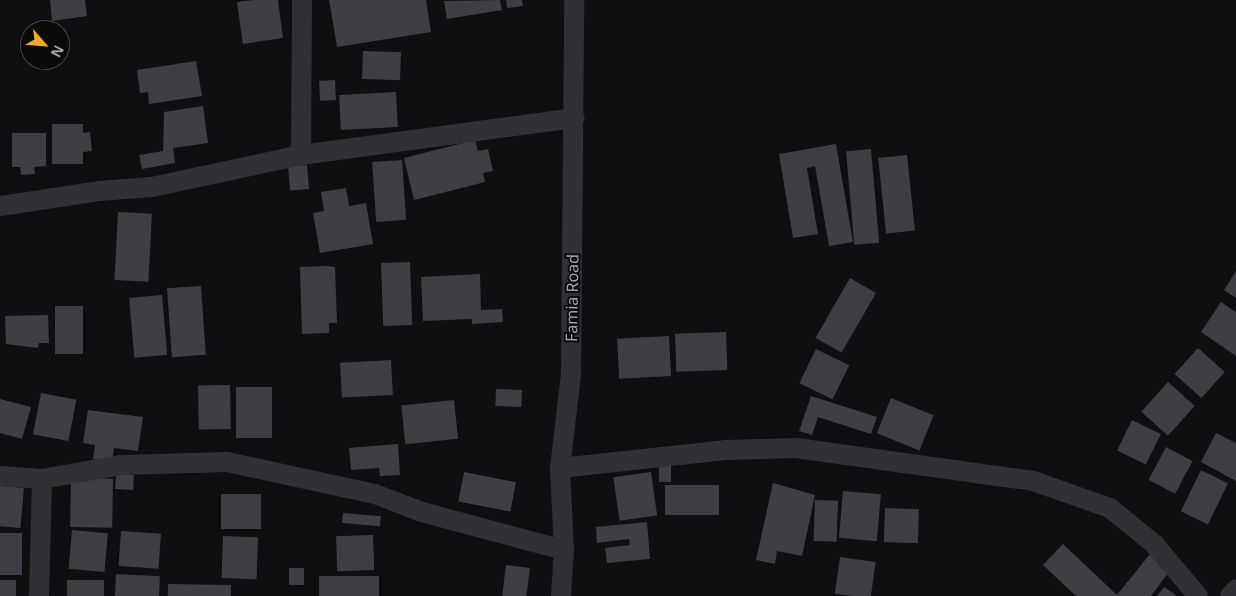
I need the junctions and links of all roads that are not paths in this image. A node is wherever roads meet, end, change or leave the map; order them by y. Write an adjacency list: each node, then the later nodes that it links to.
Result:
1 (302, 0): 4 (street)
2 (574, 0): 3 (street, Famia Road)
3 (575, 118): 4 (street); 6 (street, Famia Road)
4 (301, 155): 5 (street)
5 (0, 206)
6 (560, 468): 9 (street, Famia Road); 13 (street)
7 (0, 476): 8 (street)
8 (42, 479): 9 (street); 11 (street)
9 (564, 550): 12 (street, Famia Road)
10 (1236, 589): 14 (street)
11 (40, 596)
12 (561, 596)
13 (1198, 596)
14 (1230, 596)

